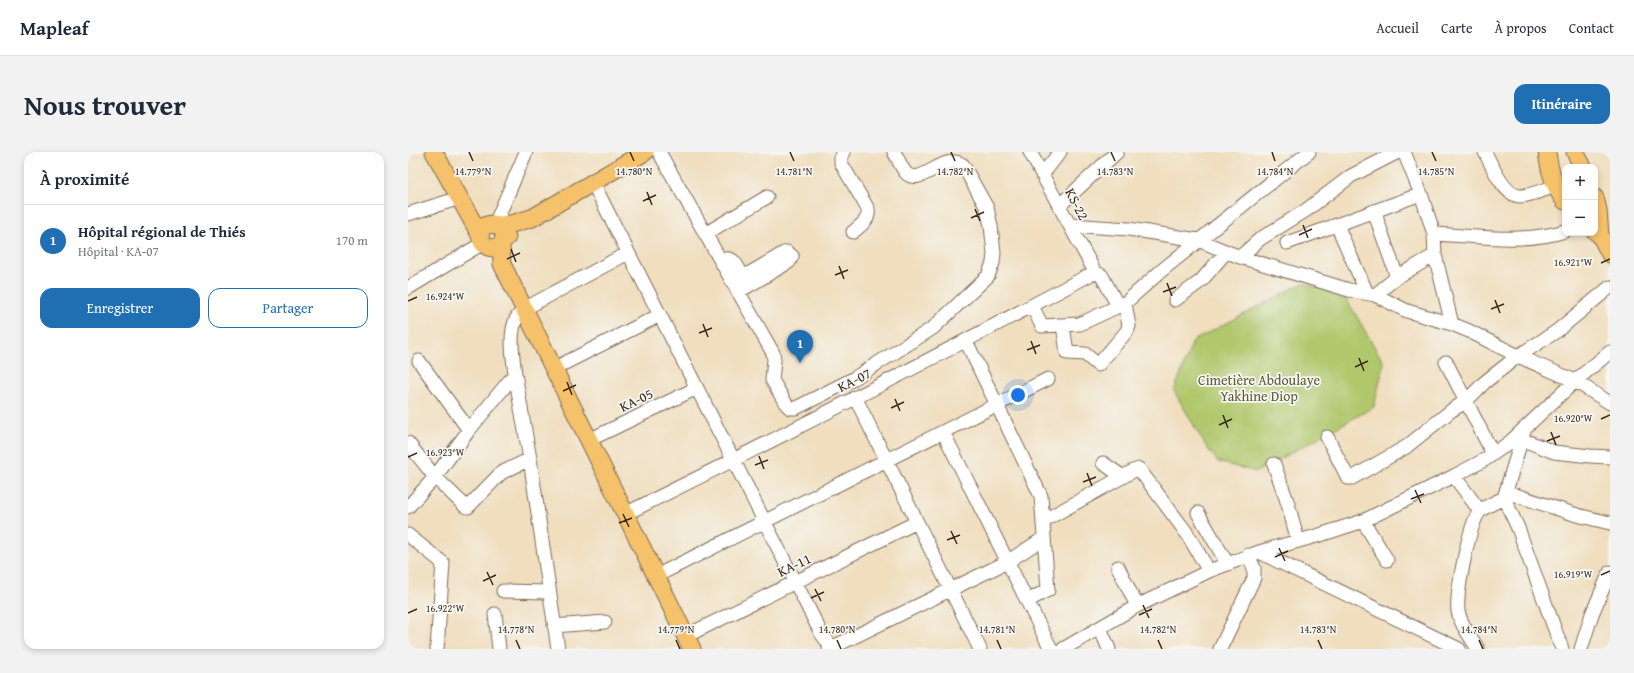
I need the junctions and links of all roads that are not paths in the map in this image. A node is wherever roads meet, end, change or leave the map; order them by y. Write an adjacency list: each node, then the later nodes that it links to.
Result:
1 (434, 152): 23 (main road)
2 (526, 152): 33 (street)
3 (645, 152): 18 (main road)
4 (659, 152): 31 (street)
5 (844, 152): 30 (street)
6 (894, 152): 31 (street)
7 (1030, 152): 17 (street, KS-22)
8 (1060, 152): 17 (street)
9 (1117, 152): 24 (street)
10 (1309, 152): 34 (street)
11 (1398, 152): 40 (street)
12 (1404, 152): 19 (street)
13 (1485, 152): 20 (street)
14 (1547, 152): 20 (main road)
15 (1575, 152): 16 (main road)
16 (1581, 164)
17 (1042, 175): 24 (street, KS-22)
18 (593, 184): 33 (main road); 38 (street)
19 (1421, 194): 25 (street); 32 (street)
20 (1561, 194)
21 (766, 197): 31 (street)
22 (1596, 200): 35 (main road)
23 (463, 204): 26 (street); 33 (main road)
24 (1059, 206): 27 (street, KS-22)
25 (1374, 210): 28 (street); 42 (street)
26 (408, 214)
27 (1070, 225): 34 (street); 41 (street, KS-22)
28 (1337, 225): 36 (street); 45 (street)
29 (1562, 231): 32 (street)
30 (853, 232)
31 (705, 234)
32 (1434, 234): 39 (street)
33 (492, 235): 44 (street); 49 (main road)
34 (1198, 240): 37 (street); 47 (street)
35 (1604, 241)
36 (1287, 243)
37 (1226, 252): 40 (street); 46 (street)
38 (628, 253): 49 (street); 50 (street)
39 (1436, 255): 42 (street); 51 (street)
40 (1240, 257): 45 (street)
41 (1095, 272): 47 (street, KS-22); 48 (street, KA-07)
42 (1397, 277): 45 (street)
43 (1610, 287): 55 (street)
44 (408, 288)
45 (1371, 294): 51 (street)
46 (1176, 300)
47 (1122, 305): 52 (street); 52 (street)
48 (1032, 306): 52 (street); 53 (street, KA-07)
49 (524, 310): 58 (main road); 59 (street)
50 (660, 315): 58 (street); 62 (street)
51 (1452, 324): 55 (street)
52 (1063, 325)
53 (966, 341): 63 (street, KA-07); 66 (street)
54 (1610, 352): 61 (street)
55 (1518, 356): 61 (street); 64 (street)
56 (419, 360): 67 (street)
57 (1446, 362): 64 (street)
58 (554, 369): 71 (main road)
59 (515, 374): 67 (street); 75 (street)
60 (1048, 379): 66 (street)
61 (1575, 381): 65 (street); 69 (street)
62 (697, 388): 71 (street, KA-05); 77 (street)
63 (855, 397): 76 (street); 77 (street, KA-07)
64 (1465, 402): 70 (street); 73 (street)
65 (1610, 403)
66 (997, 404): 68 (street); 89 (street)
67 (469, 430): 81 (street)
68 (942, 432): 76 (street); 98 (street)
69 (1523, 433): 73 (street); 74 (street); 83 (street)
70 (1327, 437)
71 (589, 440): 87 (main road)
72 (408, 443): 81 (street)
73 (1493, 454): 80 (street)
74 (1610, 457)
75 (530, 459): 81 (street); 107 (street)
76 (886, 460): 88 (street); 91 (street)
77 (734, 461): 87 (street, KA-07); 88 (street)
78 (1103, 462): 82 (street)
79 (1274, 464): 95 (street)
80 (1454, 476): 85 (street); 90 (street)
81 (435, 477): 84 (street)
82 (1123, 477): 89 (street); 101 (street)
83 (1505, 495): 85 (street); 92 (street); 126 (street)
84 (408, 507)
85 (1480, 511): 125 (street)
86 (1198, 513): 99 (street)
87 (625, 514): 103 (main road)
88 (764, 521): 103 (street); 104 (street)
89 (1043, 521): 94 (street)
90 (1363, 521): 95 (street); 97 (street)
91 (917, 522): 104 (street, KA-11); 105 (street)
92 (1610, 523)
93 (408, 535): 115 (street)
94 (1044, 538): 98 (street); 108 (street)
95 (1298, 541): 96 (street)
96 (1253, 554): 99 (street); 123 (street); 124 (street)
97 (1387, 560)
98 (1007, 562): 105 (street); 108 (street)
99 (1227, 563): 101 (street)
100 (1118, 567): 109 (street)
101 (1209, 571): 109 (street)
102 (1610, 574): 127 (street)
103 (656, 576): 114 (main road)
104 (795, 582): 114 (street, KA-11); 118 (street)
105 (950, 590): 118 (street); 119 (street)
106 (503, 592): 107 (street)
107 (549, 592): 112 (street)
108 (1027, 601): 120 (street)
109 (1137, 606): 113 (street)
110 (495, 614): 116 (street)
111 (605, 622): 112 (street)
112 (554, 626): 117 (street)
113 (1100, 628): 121 (street); 122 (street)
114 (689, 643)
115 (437, 649)
116 (499, 649)
117 (558, 649)
118 (831, 649)
119 (980, 649)
120 (1051, 649)
121 (1063, 649)
122 (1109, 649)
123 (1220, 649)
124 (1459, 649)
125 (1478, 649)
126 (1562, 649)
127 (1581, 649)

